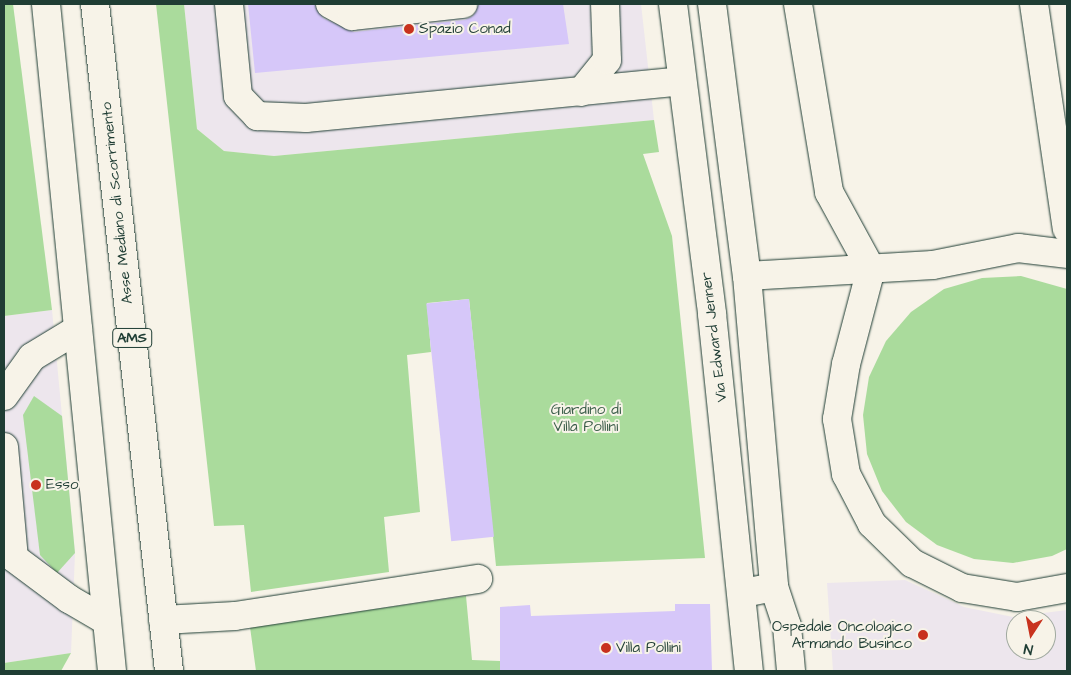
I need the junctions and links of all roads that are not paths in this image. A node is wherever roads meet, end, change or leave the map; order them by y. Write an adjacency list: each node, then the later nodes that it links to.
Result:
1 (46, 4): 17 (main road)
2 (95, 4): 28 (main road, Asse Mediano di Scorrimento / AMS)
3 (229, 4): 12 (main road)
4 (330, 4): 5 (main road)
5 (463, 4)
6 (606, 4): 12 (main road)
7 (672, 4): 11 (main road, Via Edward Jenner)
8 (712, 4): 16 (main road)
9 (798, 4): 15 (main road)
10 (1034, 4): 13 (main road)
11 (681, 81): 12 (main road); 27 (main road, Via Edward Jenner)
12 (581, 92)
13 (1067, 229)
14 (1067, 254): 15 (main road)
15 (870, 269): 16 (main road); 26 (main road)
16 (747, 276): 25 (main road)
17 (78, 329): 18 (main road); 29 (main road)
18 (32, 357): 19 (main road); 20 (main road)
19 (4, 372)
20 (4, 396)
21 (4, 447): 24 (main road)
22 (4, 573): 24 (main road)
23 (478, 579): 28 (main road)
24 (43, 580): 29 (main road)
25 (774, 587): 27 (main road); 33 (main road)
26 (1067, 588)
27 (744, 593): 32 (main road, Via Edward Jenner)
28 (163, 620): 31 (main road, Asse Mediano di Scorrimento / AMS)
29 (107, 621): 30 (main road)
30 (112, 671)
31 (169, 671)
32 (749, 671)
33 (791, 671)

